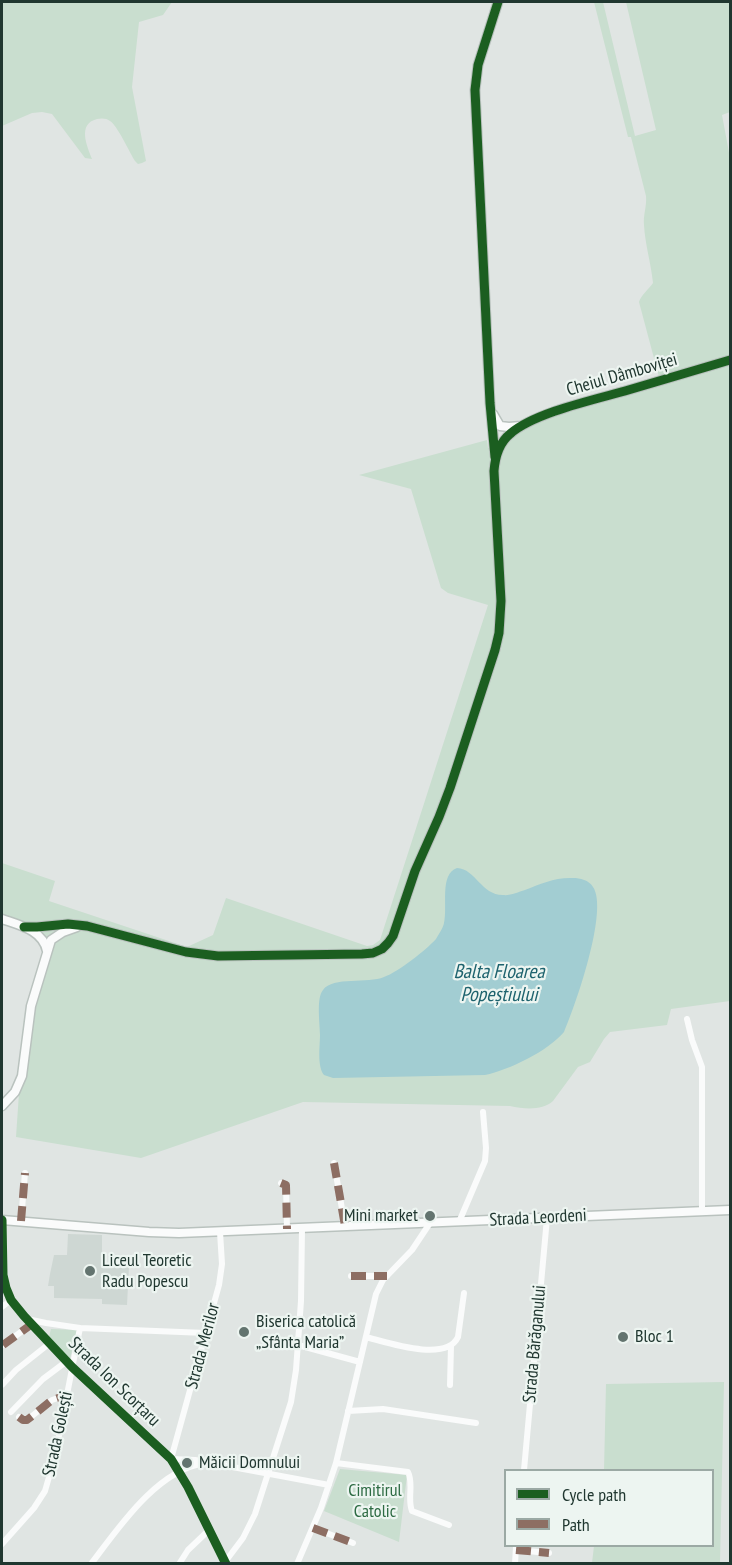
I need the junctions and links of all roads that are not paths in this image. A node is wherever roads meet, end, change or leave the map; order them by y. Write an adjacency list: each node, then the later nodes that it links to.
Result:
1 (498, 2): 3 (street)
2 (730, 360): 3 (street, Cheiul Dâmboviței)
3 (500, 433): 6 (street)
4 (2, 919): 7 (street)
5 (45, 926): 6 (street); 7 (street); 8 (street); 8 (street)
6 (81, 926): 8 (street)
7 (24, 927): 8 (street)
8 (46, 939): 10 (street)
9 (687, 1019): 16 (street)
10 (2, 1106)
11 (483, 1112): 20 (street)
12 (334, 1163): 22 (street)
13 (25, 1173): 19 (street)
14 (280, 1184): 23 (street)
15 (730, 1210): 16 (street, Strada Leordeni)
16 (702, 1211): 17 (street, Strada Leordeni)
17 (547, 1218): 20 (street, Strada Leordeni); 53 (street, Strada Bărăganului)
18 (2, 1220): 19 (street, Strada Leordeni); 29 (street, Strada Ion Scorțaru)
19 (21, 1221): 25 (street, Strada Leordeni)
20 (459, 1222): 21 (street, Strada Leordeni)
21 (430, 1223): 22 (street, Strada Leordeni); 27 (street)
22 (345, 1226): 24 (street, Strada Leordeni)
23 (287, 1229): 24 (street, Strada Leordeni); 25 (street, Strada Leordeni)
24 (302, 1229): 38 (street)
25 (219, 1232): 34 (street, Strada Merilor)
26 (351, 1276): 27 (street)
27 (387, 1276): 35 (street)
28 (464, 1293): 39 (street)
29 (11, 1300): 30 (street); 31 (street, Strada Ion Scorțaru)
30 (2, 1306)
31 (26, 1318): 32 (street, Strada Ion Scorțaru); 33 (street, Strada Ion Scorțaru)
32 (32, 1324): 36 (street, Strada Ion Scorțaru); 37 (street)
33 (80, 1328): 34 (street); 42 (street, Strada Golești)
34 (206, 1333): 50 (street, Strada Merilor)
35 (366, 1337): 39 (street); 41 (street)
36 (50, 1343): 40 (street, Strada Ion Scorțaru); 44 (street, Strada Ion Scorțaru)
37 (3, 1345)
38 (298, 1345): 41 (street); 55 (street)
39 (451, 1346): 43 (street)
40 (67, 1361): 42 (street, Strada Ion Scorțaru); 47 (street)
41 (360, 1362): 46 (street)
42 (72, 1367): 45 (street, Strada Golești); 50 (street, Strada Ion Scorțaru)
43 (450, 1384)
44 (2, 1385)
45 (67, 1395): 48 (street); 61 (street, Strada Golești)
46 (348, 1411): 49 (street); 52 (street)
47 (11, 1412)
48 (19, 1417)
49 (476, 1423)
50 (171, 1459): 51 (street); 54 (street, Strada Ion Scorțaru)
51 (210, 1462): 54 (street); 55 (street)
52 (336, 1463): 56 (street); 57 (street)
53 (524, 1469)
54 (179, 1471): 59 (street, Strada Ion Scorțaru); 64 (street)
55 (268, 1473): 56 (street); 66 (street)
56 (329, 1485): 58 (street)
57 (449, 1526)
58 (313, 1527): 60 (street); 67 (street)
59 (209, 1530): 65 (street); 66 (street, Strada Ion Scorțaru)
60 (353, 1543)
61 (2, 1544)
62 (516, 1548): 63 (street); 68 (street)
63 (549, 1553)
64 (91, 1563)
65 (179, 1563)
66 (225, 1563)
67 (297, 1563)
68 (515, 1563)

